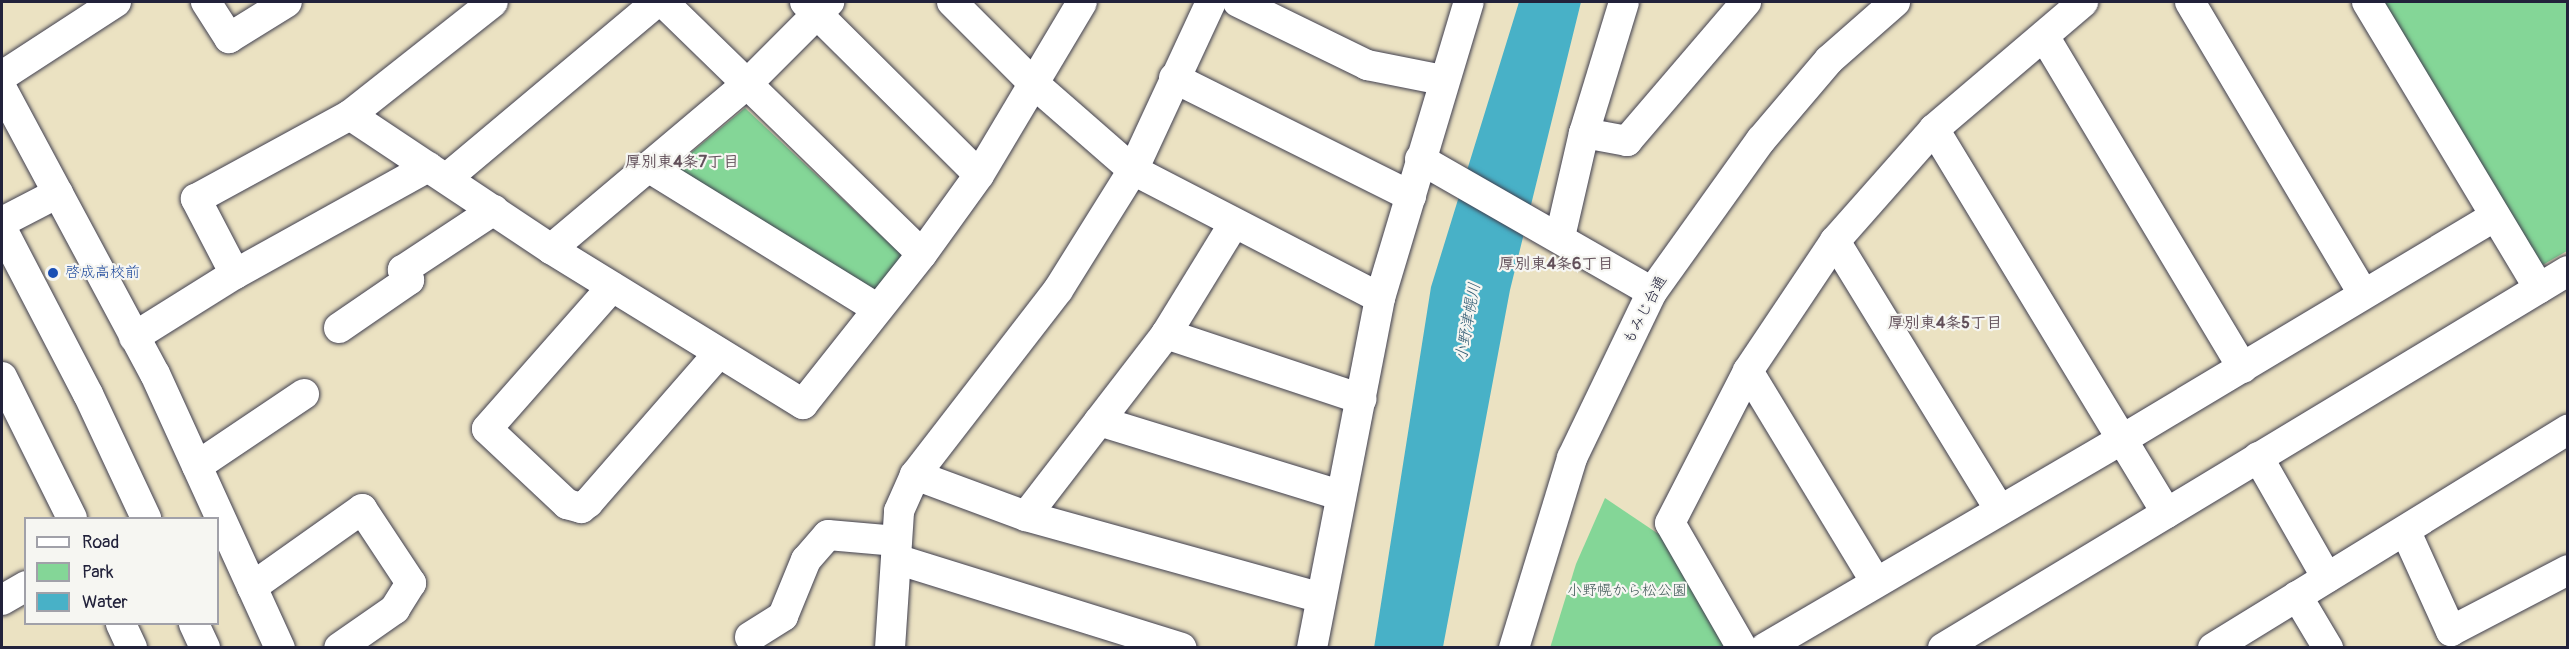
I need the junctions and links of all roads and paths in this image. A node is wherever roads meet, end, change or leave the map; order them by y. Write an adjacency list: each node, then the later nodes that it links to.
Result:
1 (116, 2): 20 (street)
2 (206, 2): 3 (street)
3 (287, 2)
4 (493, 2): 26 (street)
5 (657, 2): 32 (street)
6 (663, 2): 24 (street)
7 (952, 2): 23 (street)
8 (1082, 2): 23 (street)
9 (1211, 2): 21 (street)
10 (1238, 2): 22 (street)
11 (1469, 2): 22 (street)
12 (1624, 2): 28 (street)
13 (1746, 2): 28 (street)
14 (1895, 2): 49 (street, もみじ台通)
15 (2084, 2): 19 (street)
16 (2190, 2): 50 (street)
17 (2367, 2): 37 (street)
18 (817, 5): 24 (street); 33 (street)
19 (2044, 36): 27 (street); 57 (street)
20 (2, 76)
21 (1174, 78): 31 (street); 35 (street)
22 (1443, 80): 29 (street)
23 (1032, 82): 31 (street); 33 (street)
24 (748, 83): 30 (street); 44 (street)
25 (2, 89): 34 (street)
26 (350, 115): 32 (street); 46 (street)
27 (1934, 129): 42 (street); 64 (street)
28 (1584, 133): 41 (street)
29 (1420, 159): 35 (street); 41 (street)
30 (648, 167): 43 (street); 52 (street)
31 (1133, 170): 39 (street); 67 (street)
32 (438, 173): 36 (street); 46 (street)
33 (979, 175): 44 (street)
34 (58, 193): 38 (street); 55 (street)
35 (1411, 196): 51 (street)
36 (494, 210): 43 (street); 53 (street)
37 (2495, 216): 48 (street); 50 (street)
38 (2, 222)
39 (1233, 225): 51 (street); 54 (street)
40 (2, 229): 73 (street)
41 (1560, 237): 49 (street)
42 (1835, 241): 58 (street); 69 (street)
43 (551, 249): 47 (street)
44 (922, 254): 52 (street)
45 (2568, 271): 48 (street)
46 (235, 274): 55 (street)
47 (612, 287): 56 (street); 56 (street)
48 (2539, 288): 65 (street)
49 (1652, 292): 94 (street, もみじ台通)
50 (2363, 293): 57 (street)
51 (1380, 298): 61 (street)
52 (878, 309): 56 (street)
53 (339, 328)
54 (1166, 334): 61 (street); 62 (street)
55 (134, 337): 66 (street)
56 (719, 353)
57 (2243, 368): 64 (street)
58 (1748, 371): 78 (street); 95 (street)
59 (2, 377): 72 (street)
60 (304, 394): 66 (street)
61 (1361, 399): 68 (street)
62 (1099, 421): 68 (street); 71 (street)
63 (2568, 430): 74 (street)
64 (2121, 440): 69 (street); 70 (street)
65 (2258, 457): 70 (street); 77 (street)
66 (197, 466): 80 (street)
67 (915, 475): 71 (street); 75 (street)
68 (1340, 495): 82 (street)
69 (1999, 509): 78 (street)
70 (2167, 513): 97 (street)
71 (1026, 516): 82 (street)
72 (71, 517)
73 (145, 517)
74 (2406, 532): 76 (street); 77 (street)
75 (896, 550): 86 (street); 91 (street); 92 (street)
76 (2568, 570)
77 (2327, 578): 81 (street)
78 (1875, 581): 96 (street)
79 (24, 587): 83 (street)
80 (252, 587): 89 (street); 90 (street)
81 (2297, 596): 98 (street); 99 (street)
82 (1322, 598): 93 (street)
83 (2, 600)
84 (121, 625): 87 (street)
85 (194, 625): 88 (street)
86 (750, 637)
87 (132, 648)
88 (205, 648)
89 (280, 648)
90 (339, 648)
91 (890, 648)
92 (1181, 648)
93 (1312, 648)
94 (1514, 648)
95 (1742, 648)
96 (1765, 648)
97 (1943, 648)
98 (2213, 648)
99 (2328, 648)

